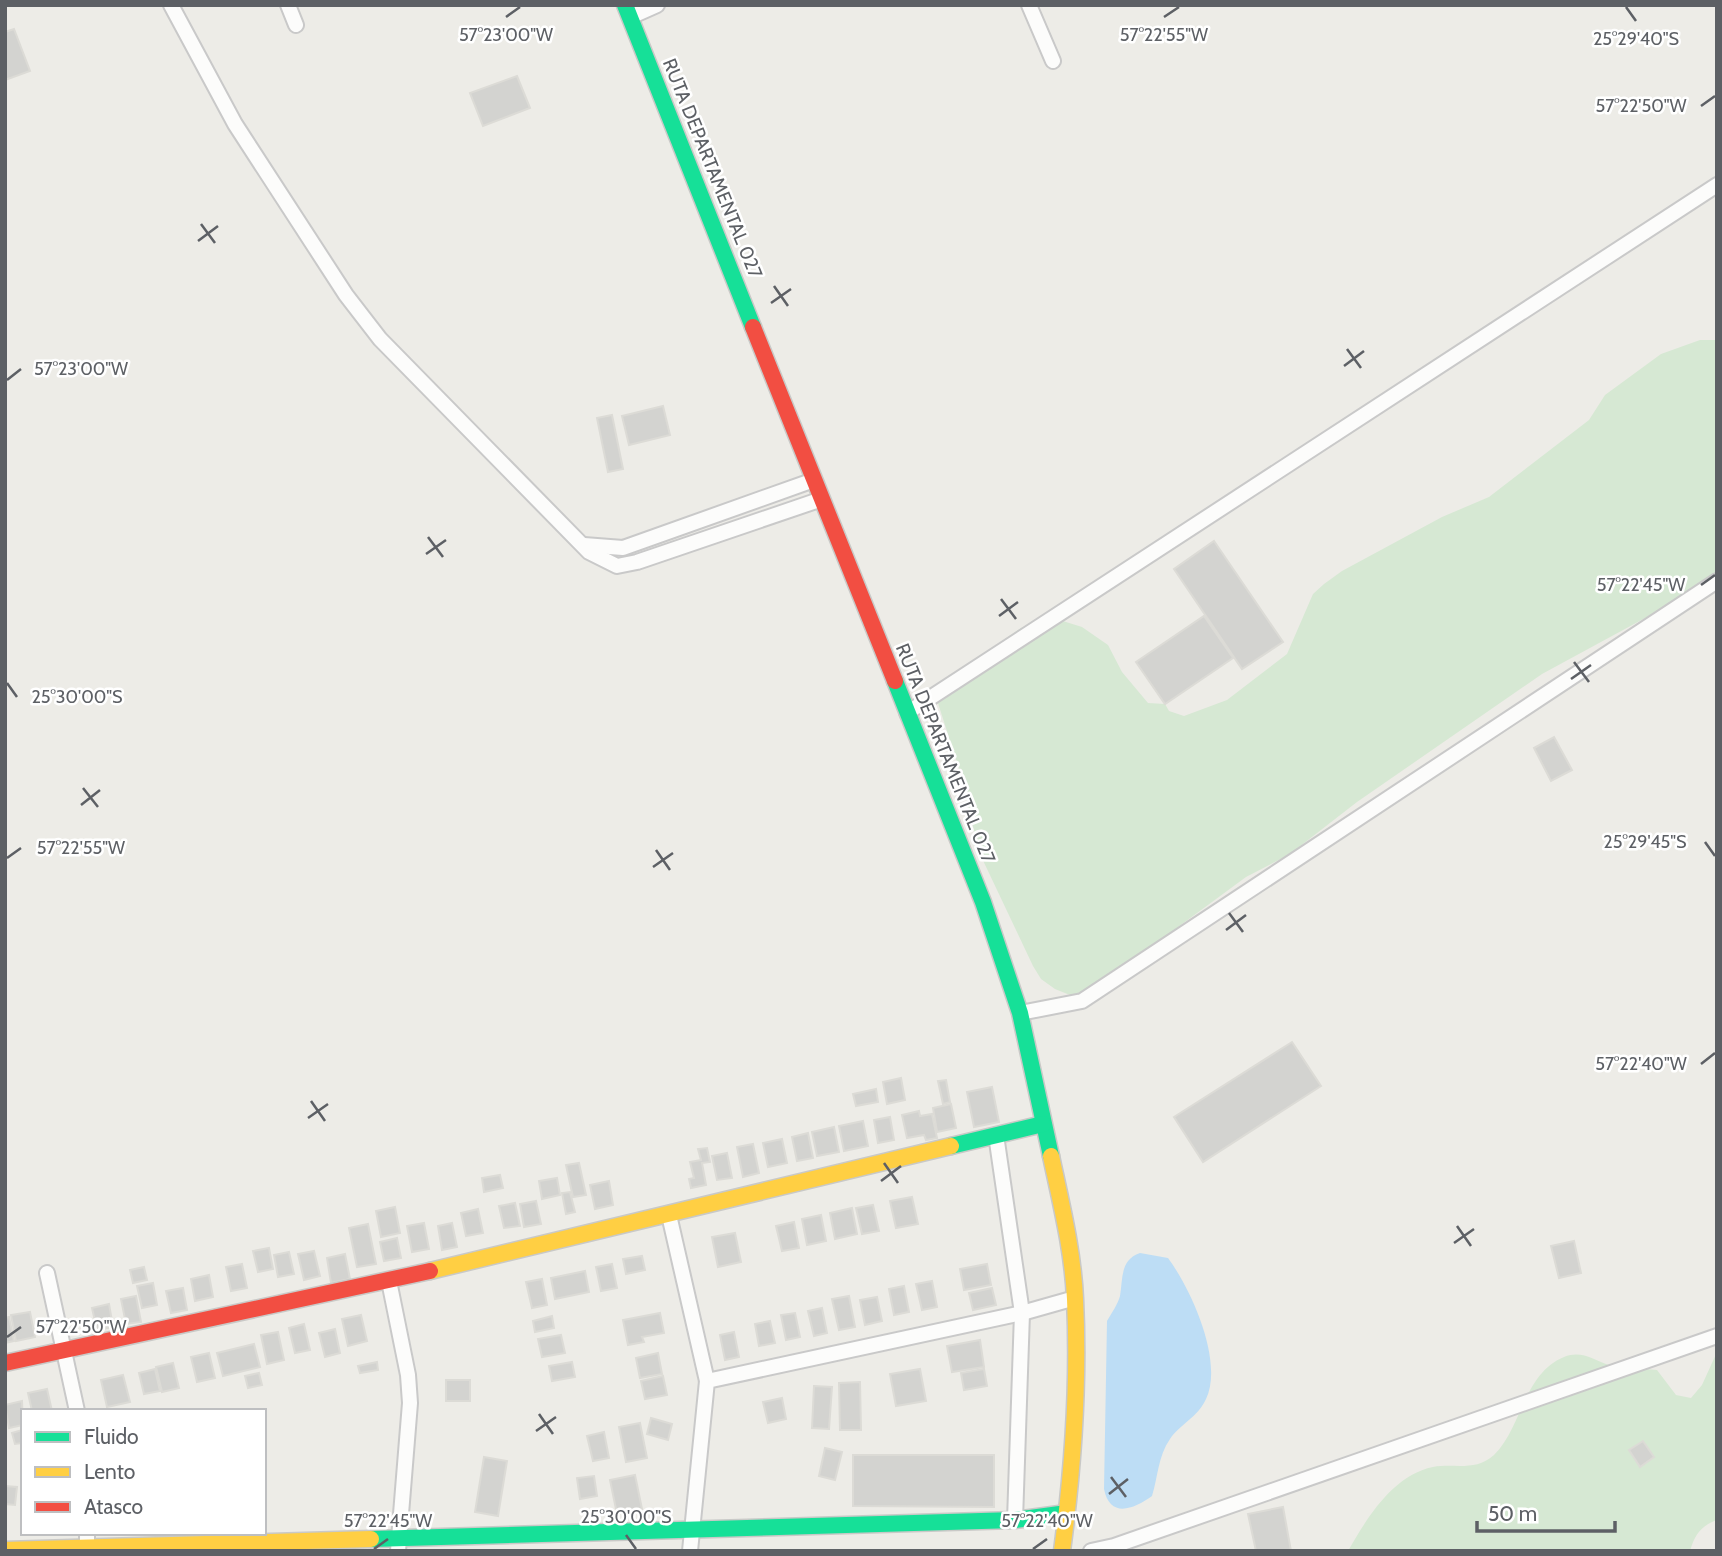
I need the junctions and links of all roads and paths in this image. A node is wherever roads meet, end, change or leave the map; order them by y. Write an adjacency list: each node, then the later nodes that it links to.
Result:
1 (171, 5): 11 (street)
2 (288, 5): 6 (street)
3 (657, 5): 5 (street)
4 (1029, 5): 7 (street)
5 (628, 11): 9 (street, RUTA DEPARTAMENTAL 027)
6 (296, 25)
7 (1053, 61)
8 (1717, 185): 13 (street)
9 (814, 480): 10 (street, RUTA DEPARTAMENTAL 027); 11 (street)
10 (822, 499): 11 (street); 13 (street, RUTA DEPARTAMENTAL 027)
11 (582, 545)
12 (1717, 581): 14 (street)
13 (907, 713): 14 (street, RUTA DEPARTAMENTAL 027)
14 (1020, 1013): 15 (street, RUTA DEPARTAMENTAL 027)
15 (1043, 1124): 16 (street); 20 (street, RUTA DEPARTAMENTAL 027)
16 (996, 1135): 17 (street); 21 (street)
17 (668, 1215): 19 (street); 25 (street)
18 (47, 1273): 23 (street)
19 (390, 1281): 23 (street); 31 (street)
20 (1075, 1298): 21 (street); 27 (street, RUTA DEPARTAMENTAL 027)
21 (1021, 1313): 25 (street); 28 (street)
22 (1717, 1336): 35 (street)
23 (64, 1349): 24 (street); 26 (street)
24 (5, 1363)
25 (707, 1381): 29 (street)
26 (77, 1409)
27 (1067, 1513): 28 (street); 34 (street, RUTA DEPARTAMENTAL 027)
28 (1015, 1520): 29 (street)
29 (692, 1528): 31 (street); 33 (street)
30 (87, 1544): 31 (street); 32 (street)
31 (398, 1544)
32 (5, 1550)
33 (690, 1551)
34 (1062, 1551)
35 (1091, 1551)

